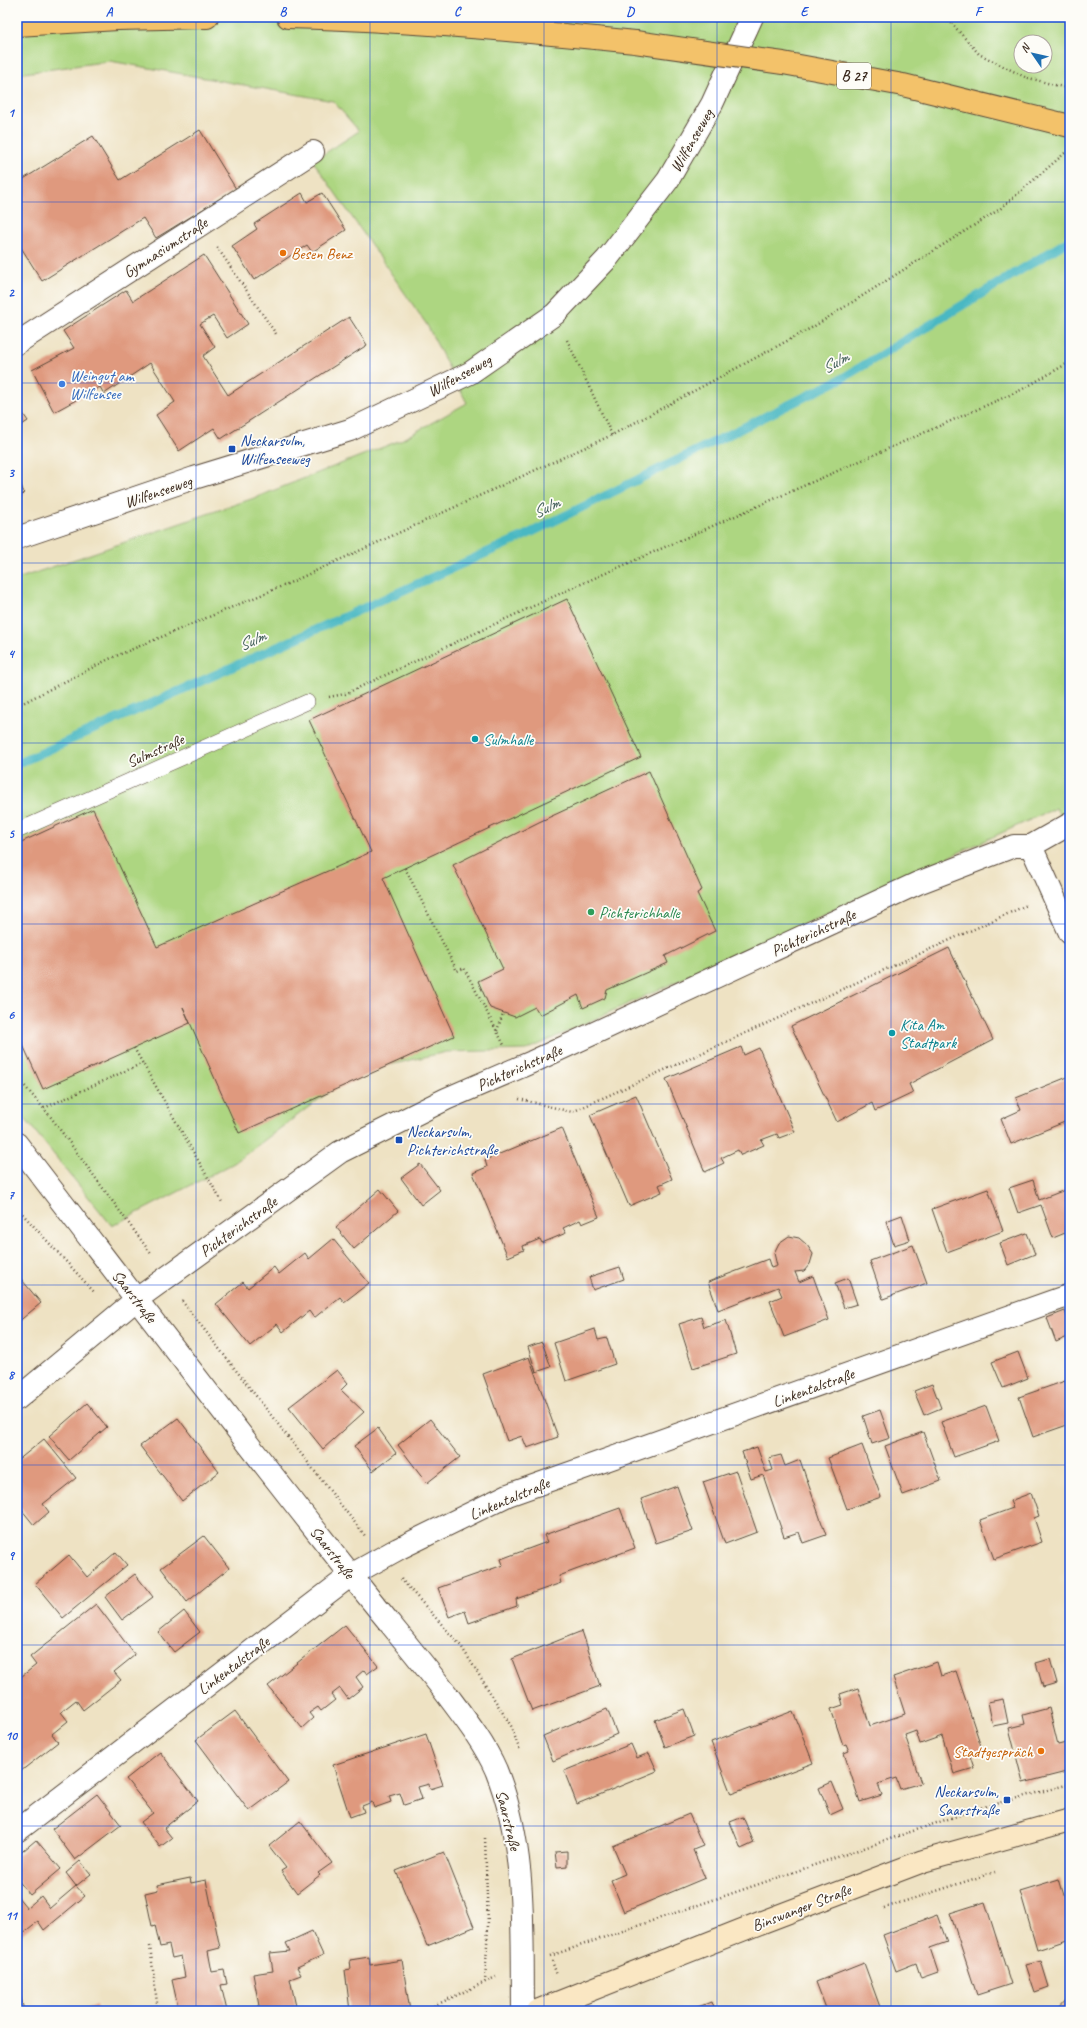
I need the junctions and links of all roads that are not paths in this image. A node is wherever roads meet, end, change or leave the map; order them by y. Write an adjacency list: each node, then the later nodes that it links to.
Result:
1 (207, 17): 4 (highway)
2 (288, 17): 5 (highway, B 27, bridge)
3 (752, 17): 8 (street, Wilfenseeweg)
4 (17, 25)
5 (1070, 126)
6 (313, 152): 7 (street, Gymnasiumstraße)
7 (17, 343)
8 (17, 538)
9 (307, 702): 11 (lane, Sulmstraße)
10 (1070, 824): 12 (street, Pichterichstraße)
11 (17, 831)
12 (1031, 846): 13 (street); 16 (street, Pichterichstraße)
13 (1070, 933)
14 (17, 1144): 16 (street, Saarstraße)
15 (1070, 1295): 18 (street, Linkentalstraße)
16 (137, 1299): 17 (street, Pichterichstraße); 18 (street, Saarstraße)
17 (17, 1399)
18 (351, 1575): 20 (street, Linkentalstraße); 21 (street, Saarstraße)
19 (1070, 1820): 22 (main road, Binswanger Straße)
20 (17, 1831)
21 (523, 2011)
22 (537, 2011)

